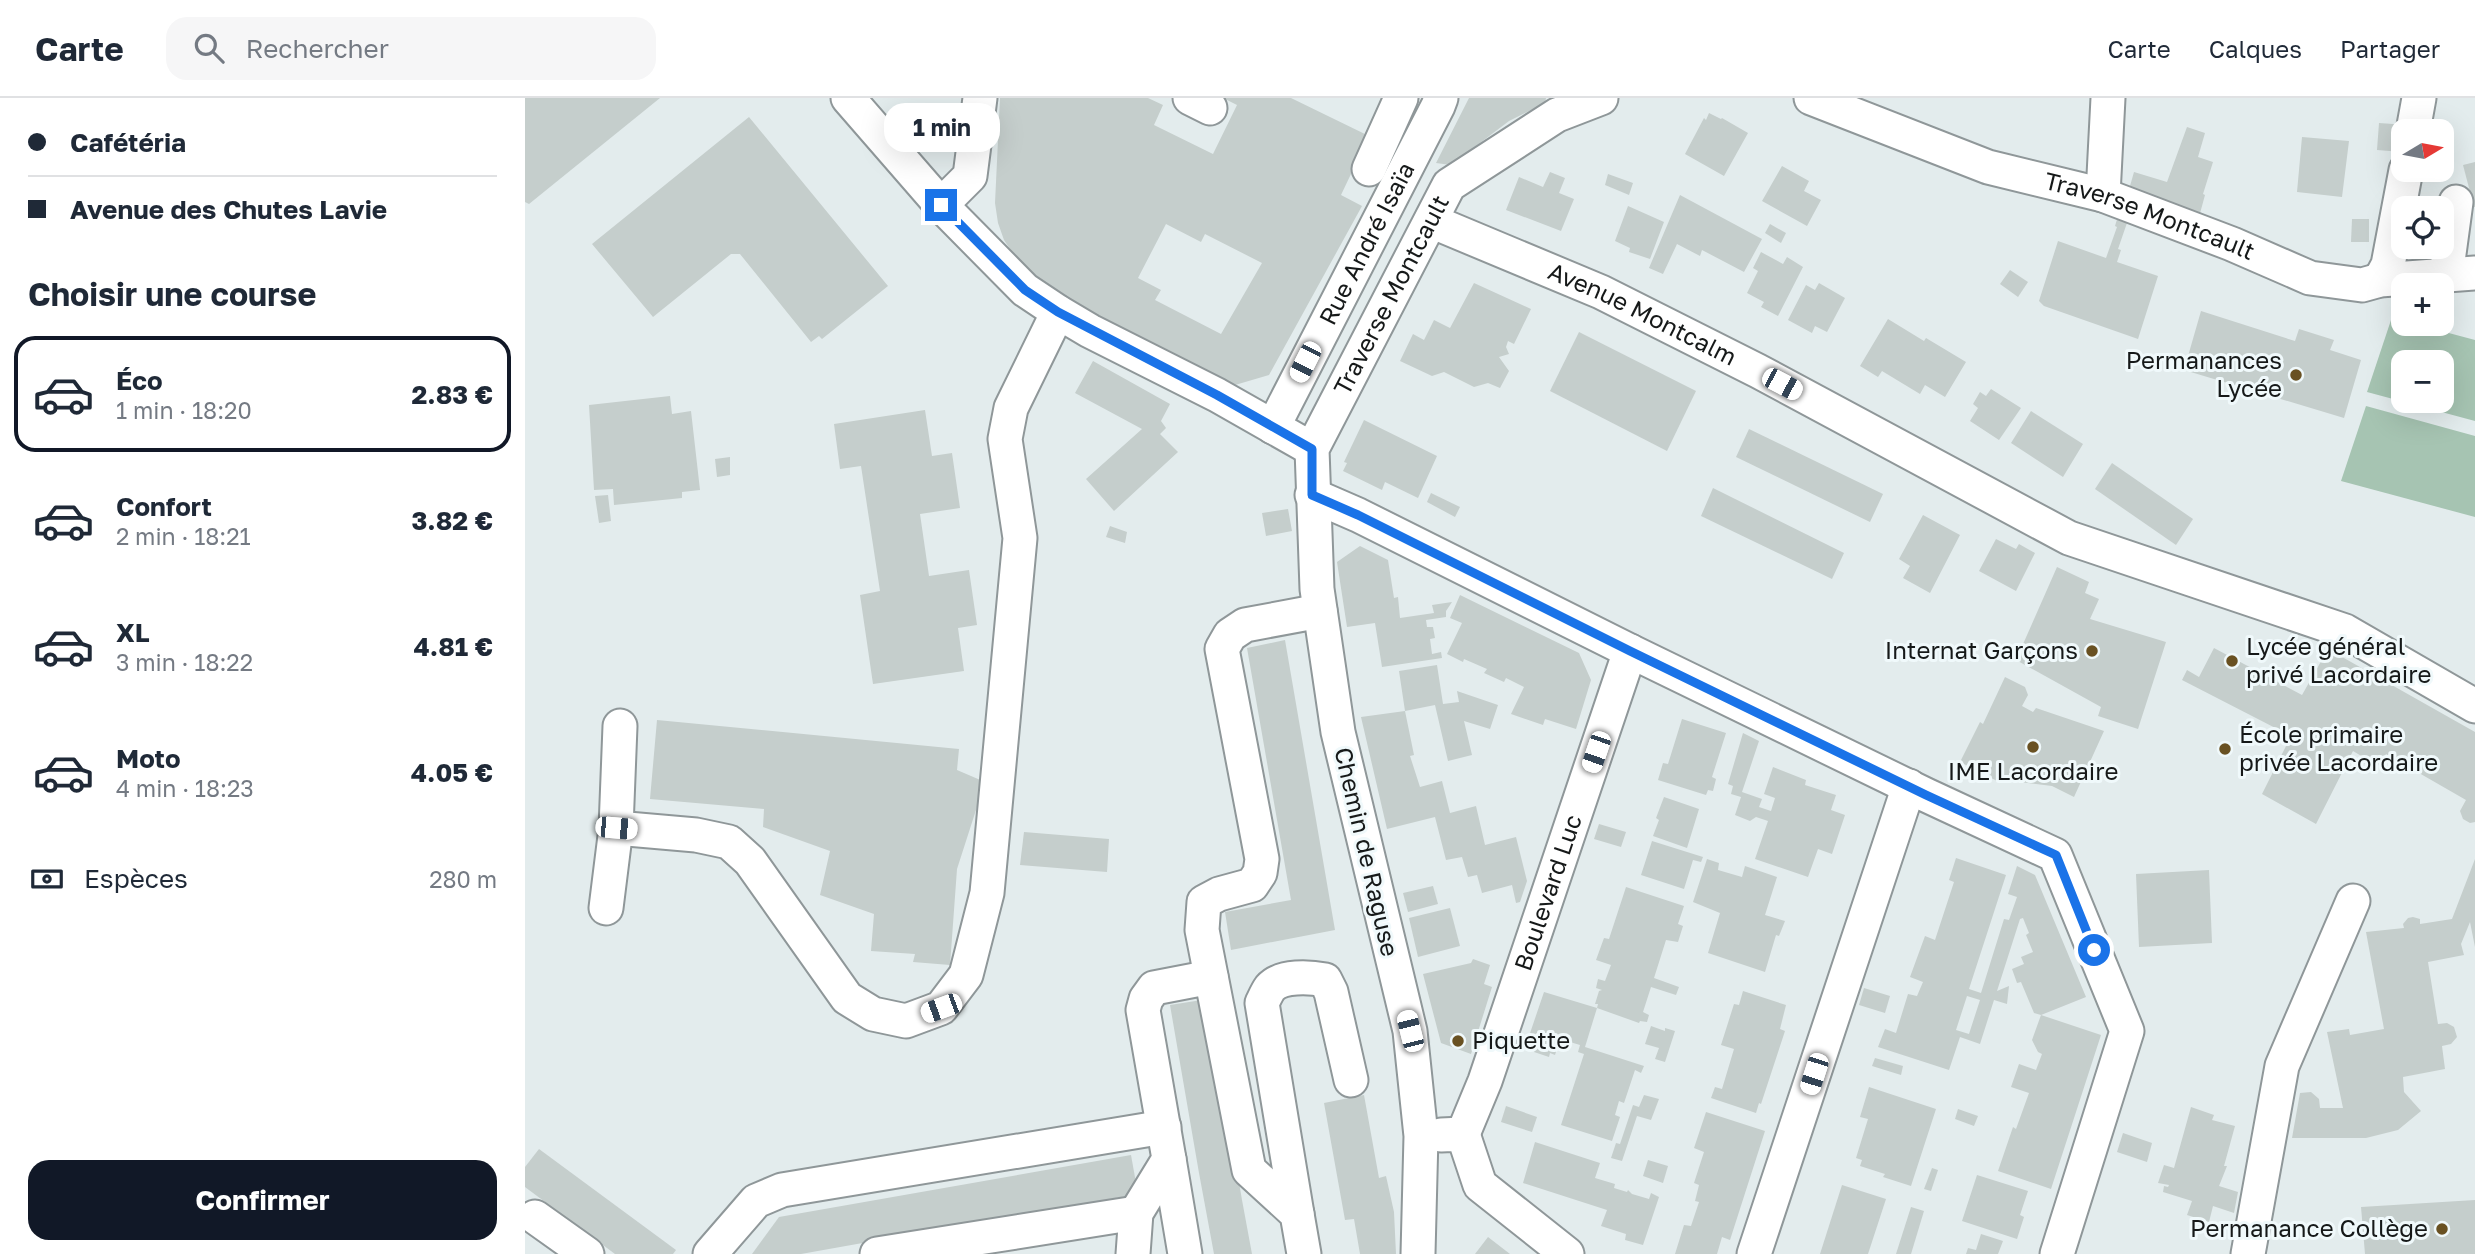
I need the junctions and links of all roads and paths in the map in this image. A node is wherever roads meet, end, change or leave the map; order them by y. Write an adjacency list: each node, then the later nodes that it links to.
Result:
1 (848, 98): 14 (street)
2 (980, 98): 14 (street)
3 (1441, 98): 19 (street, Rue André Isaïa)
4 (1601, 98): 15 (street, Traverse Montcault)
5 (1811, 98): 12 (street, Traverse Montcault)
6 (2108, 98): 12 (street)
7 (2419, 98): 9 (street)
8 (1395, 100): 10 (street)
9 (2415, 119)
10 (1369, 169)
11 (2404, 182): 17 (street)
12 (2103, 195): 17 (street, Traverse Montcault)
13 (2456, 202): 16 (street)
14 (941, 205): 18 (street)
15 (1431, 221): 20 (street, Traverse Montcault); 24 (street, Avenue Montcalm)
16 (2461, 274): 17 (street, Traverse Montcault)
17 (2380, 279)
18 (1058, 312): 19 (street); 27 (street)
19 (1273, 427): 20 (street)
20 (1312, 449): 21 (street, Chemin de Raguse)
21 (1312, 495): 22 (street, Chemin de Raguse); 23 (street)
22 (1320, 611): 30 (street); 33 (street, Chemin de Raguse)
23 (1630, 651): 26 (street); 32 (street, Boulevard Luc)
24 (2475, 706)
25 (620, 726): 27 (street)
26 (1909, 786): 46 (street); 47 (street)
27 (616, 828): 29 (street)
28 (2353, 901): 48 (street)
29 (606, 908)
30 (1211, 977): 34 (street); 36 (street)
31 (1351, 1080): 36 (street)
32 (1463, 1134): 33 (street); 45 (street)
33 (1421, 1136): 44 (street, Chemin de Raguse)
34 (1166, 1143): 35 (street); 39 (street); 42 (street)
35 (1136, 1213): 40 (street); 41 (street)
36 (1297, 1214): 43 (street)
37 (535, 1217): 38 (street)
38 (587, 1254)
39 (710, 1254)
40 (877, 1254)
41 (1133, 1254)
42 (1185, 1254)
43 (1304, 1254)
44 (1418, 1254)
45 (1567, 1254)
46 (1754, 1254)
47 (2057, 1254)
48 (2248, 1254)

